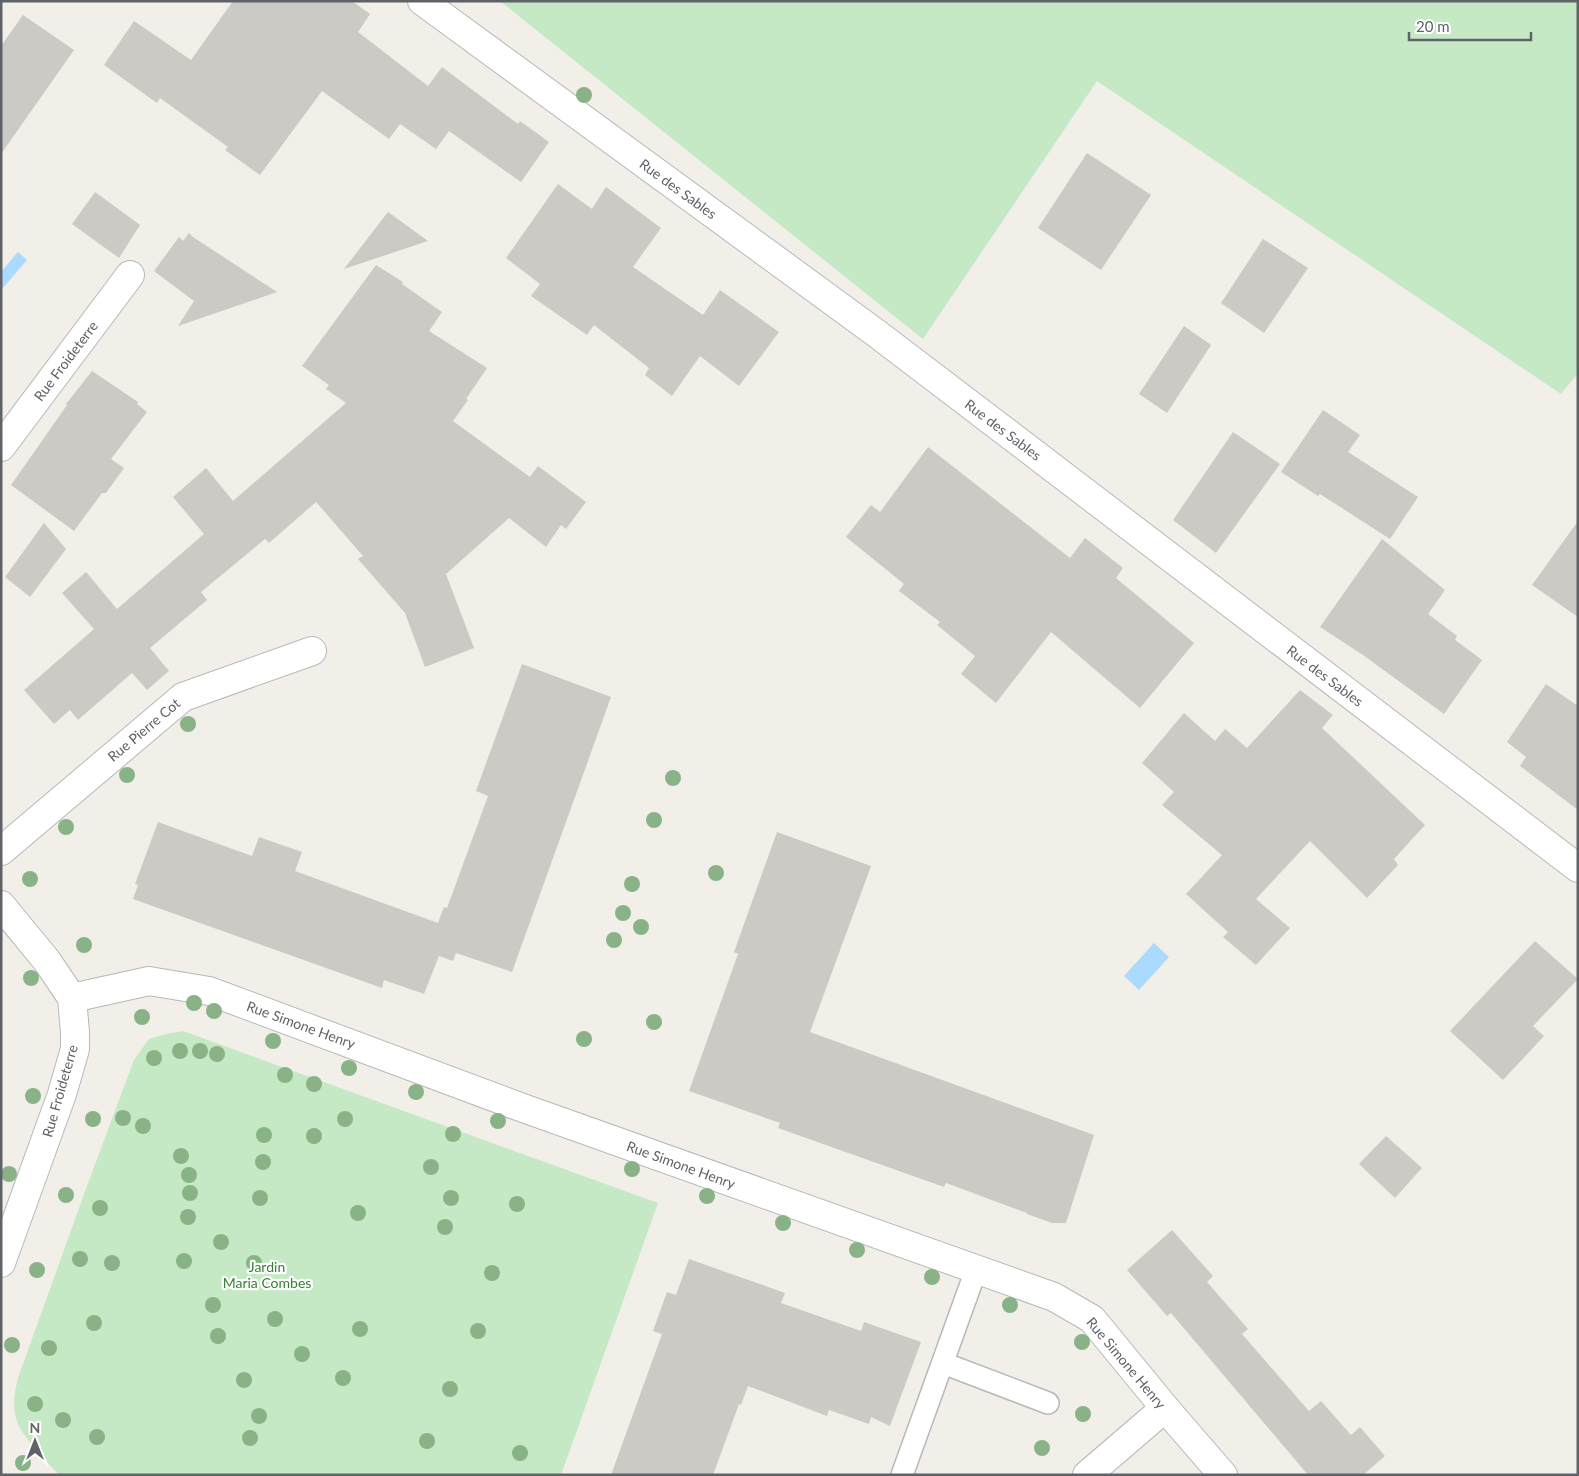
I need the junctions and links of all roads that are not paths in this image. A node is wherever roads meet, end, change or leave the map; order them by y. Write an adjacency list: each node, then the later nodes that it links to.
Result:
1 (422, 1): 6 (street, Rue des Sables)
2 (130, 275): 3 (street, Rue Froideterre)
3 (1, 447)
4 (312, 651): 5 (street, Rue Pierre Cot)
5 (1, 851)
6 (1578, 868)
7 (1, 906): 8 (street, Rue Froideterre)
8 (72, 998): 9 (street, Rue Froideterre); 10 (street, Rue Simone Henry)
9 (1, 1263)
10 (976, 1270): 11 (lane); 13 (street, Rue Simone Henry)
11 (943, 1363): 12 (lane); 14 (lane)
12 (1048, 1404)
13 (1165, 1408): 15 (street); 16 (street, Rue Simone Henry)
14 (902, 1475)
15 (1087, 1475)
16 (1223, 1475)

